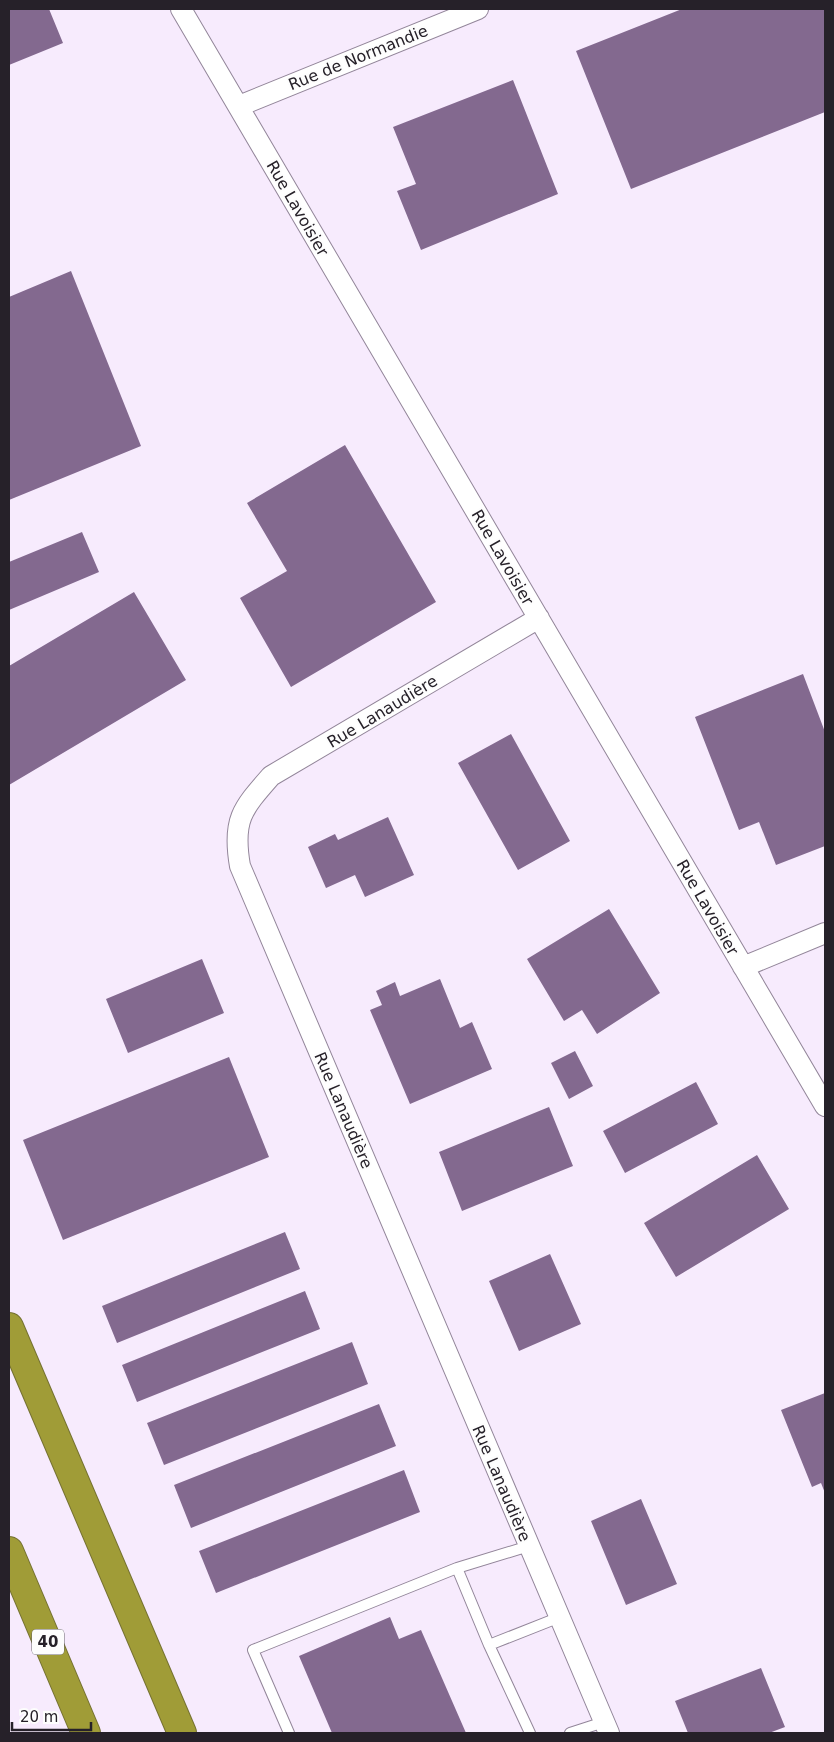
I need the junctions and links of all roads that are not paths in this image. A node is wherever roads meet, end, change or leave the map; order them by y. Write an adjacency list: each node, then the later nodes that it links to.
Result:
1 (181, 9): 3 (street, Rue Lavoisier)
2 (478, 9): 3 (street, Rue de Normandie)
3 (238, 106): 4 (street, Rue Lavoisier)
4 (539, 618): 6 (street, Rue Lavoisier); 9 (street, Rue Lanaudière)
5 (825, 934): 6 (street)
6 (743, 967): 7 (street, Rue Lavoisier)
7 (825, 1106)
8 (9, 1327): 16 (highway)
9 (529, 1546): 11 (lane); 12 (street, Rue Lanaudière)
10 (9, 1551): 15 (highway, 40)
11 (457, 1568): 13 (lane); 17 (lane)
12 (560, 1618): 13 (lane); 14 (street, Rue Lanaudière)
13 (489, 1645): 18 (lane)
14 (607, 1728): 19 (lane)
15 (86, 1733)
16 (182, 1733)
17 (289, 1733)
18 (530, 1733)
19 (570, 1733)

